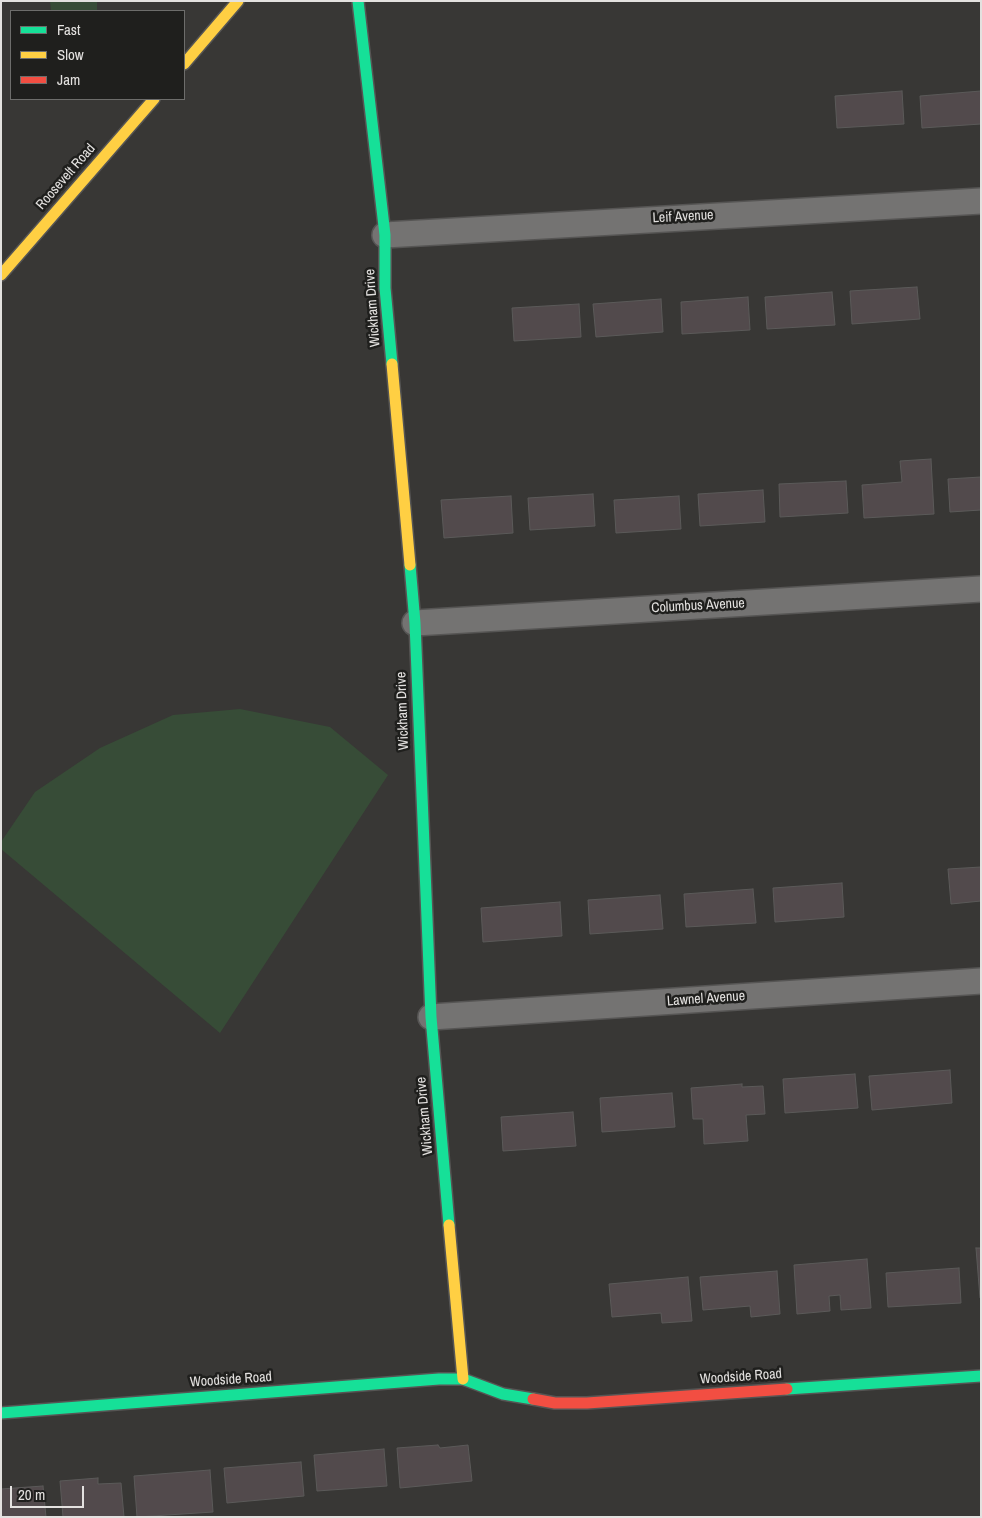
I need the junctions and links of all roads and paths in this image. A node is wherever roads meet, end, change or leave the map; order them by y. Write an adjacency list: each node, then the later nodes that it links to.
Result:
1 (238, 1): 3 (street)
2 (358, 1): 6 (street, Wickham Drive)
3 (185, 63)
4 (153, 100): 7 (street, Roosevelt Road)
5 (981, 201): 6 (street, Leif Avenue)
6 (385, 235): 9 (street, Wickham Drive)
7 (1, 275)
8 (981, 588): 9 (street, Columbus Avenue)
9 (415, 623): 11 (street, Wickham Drive)
10 (981, 981): 11 (street, Lawnel Avenue)
11 (431, 1017): 13 (street, Wickham Drive)
12 (981, 1376): 13 (street, Woodside Road)
13 (463, 1379): 14 (street, Woodside Road)
14 (1, 1413)

